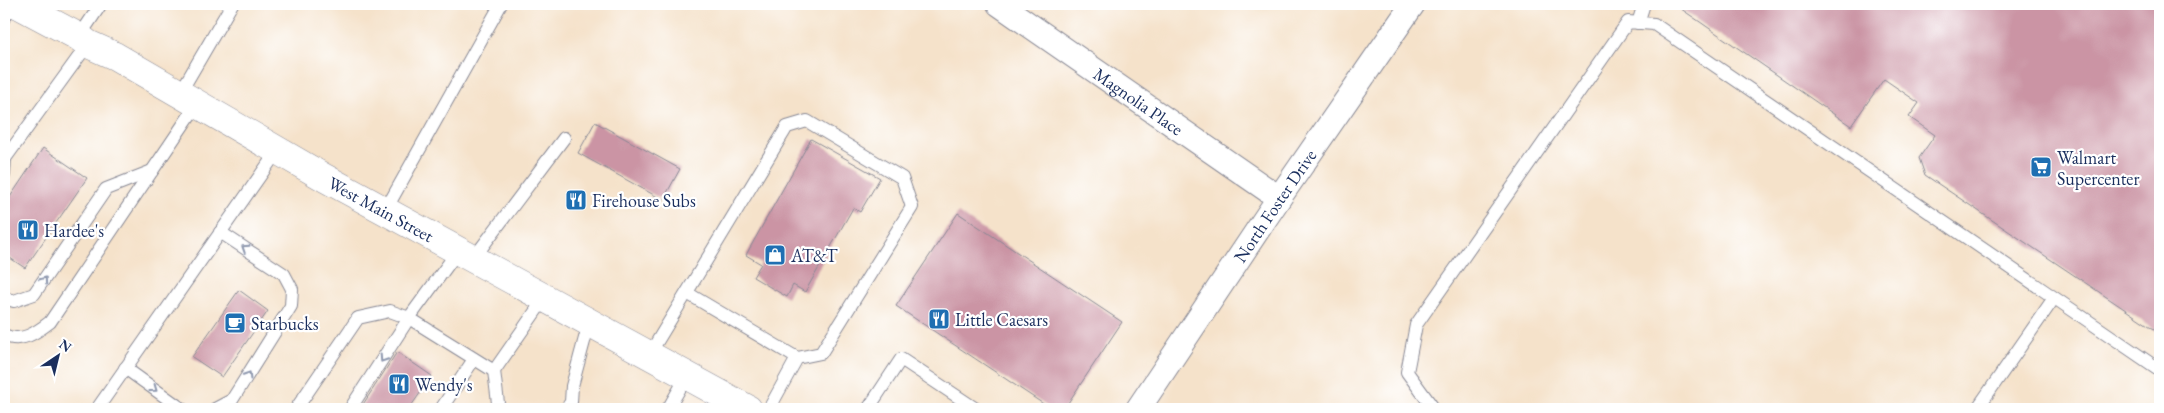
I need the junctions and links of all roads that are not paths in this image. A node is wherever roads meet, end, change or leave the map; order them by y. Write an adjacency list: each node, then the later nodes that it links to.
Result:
1 (13, 4): 9 (lane)
2 (17, 4): 11 (main road, West Main Street)
3 (101, 4): 11 (lane)
4 (232, 4): 12 (lane)
5 (501, 4): 19 (lane)
6 (999, 4): 18 (street, Magnolia Place)
7 (1413, 4): 18 (street, North Foster Drive)
8 (1644, 4): 10 (lane)
9 (4, 18)
10 (1638, 23): 24 (lane); 50 (lane)
11 (84, 40): 12 (main road, West Main Street); 15 (lane)
12 (189, 98): 14 (main road, West Main Street); 16 (lane)
13 (564, 138): 21 (lane)
14 (278, 150): 19 (main road, West Main Street); 20 (lane)
15 (4, 159): 17 (lane)
16 (152, 171): 23 (lane, one-way to 16); 28 (lane)
17 (4, 175)
18 (1279, 198): 49 (street, North Foster Drive)
19 (385, 211): 21 (main road, West Main Street)
20 (220, 232): 32 (lane); 38 (lane, one-way to 20)
21 (466, 255): 25 (main road, West Main Street); 26 (lane)
22 (687, 293): 29 (lane); 30 (lane); 30 (lane)
23 (4, 298)
24 (2054, 298): 33 (lane); 51 (lane)
25 (544, 299): 27 (main road, West Main Street); 34 (lane)
26 (409, 318): 31 (lane); 39 (lane); 40 (lane, one-way to 40)
27 (589, 323): 29 (main road, West Main Street); 43 (lane)
28 (4, 335)
29 (649, 355): 35 (main road, West Main Street)
30 (797, 358): 46 (lane)
31 (474, 359): 34 (lane); 41 (lane)
32 (125, 368): 36 (lane); 37 (lane, one-way to 37)
33 (2160, 370)
34 (494, 371): 42 (lane)
35 (687, 376): 44 (lane); 45 (main road, West Main Street)
36 (97, 409)
37 (182, 409)
38 (215, 409)
39 (296, 409)
40 (350, 409)
41 (440, 409)
42 (496, 409)
43 (566, 409)
44 (668, 409)
45 (748, 409)
46 (769, 409)
47 (868, 409): 48 (lane)
48 (976, 409)
49 (1138, 409)
50 (1434, 409)
51 (1977, 409)

